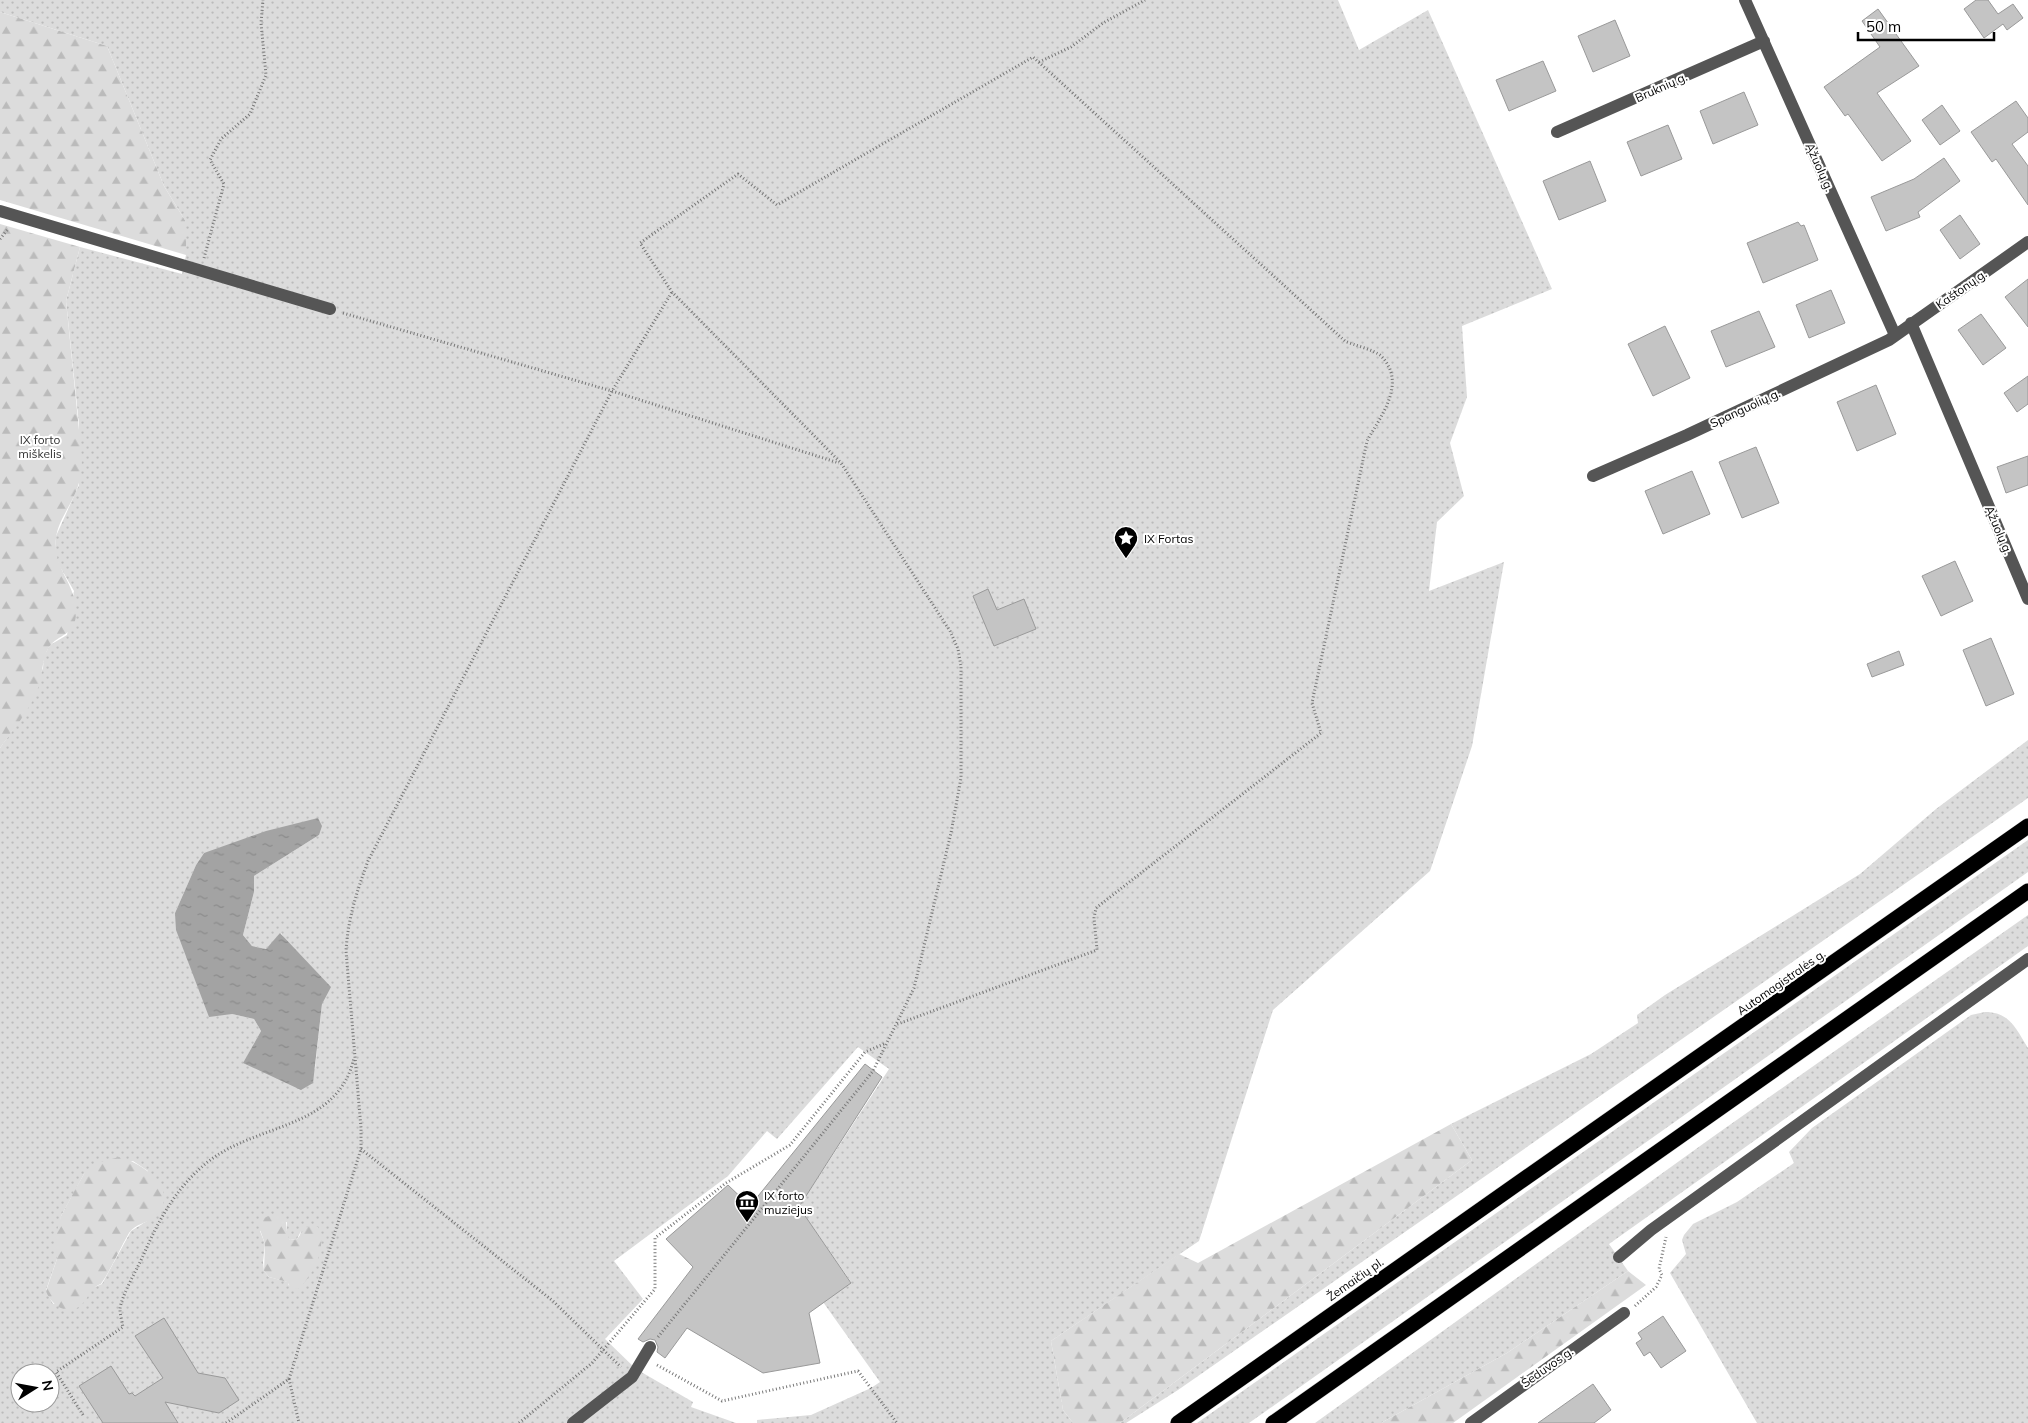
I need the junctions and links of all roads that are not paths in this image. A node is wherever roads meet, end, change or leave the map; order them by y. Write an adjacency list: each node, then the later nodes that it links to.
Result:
1 (1745, 0): 2 (street, Ąžuolų g.)
2 (1764, 41): 3 (street, Bruknių g.); 8 (street, Ąžuolų g.)
3 (1558, 132)
4 (0, 211): 6 (street)
5 (2028, 242): 7 (street, Kaštonų g.)
6 (330, 309)
7 (1911, 324): 8 (street, Kaštonų g.); 10 (street, Ąžuolų g.)
8 (1894, 335): 9 (street, Spanguolių g.)
9 (1593, 476)
10 (2028, 599)
11 (2028, 826): 14 (highway, Automagistralės g.)
12 (2028, 891): 20 (highway)
13 (2028, 959): 15 (street)
14 (1551, 1163): 19 (highway, Žemaičių pl.)
15 (1619, 1257)
16 (1624, 1313): 21 (street, Šeduvos g.)
17 (647, 1352): 18 (street)
18 (573, 1423)
19 (1178, 1423)
20 (1273, 1423)
21 (1472, 1423)

